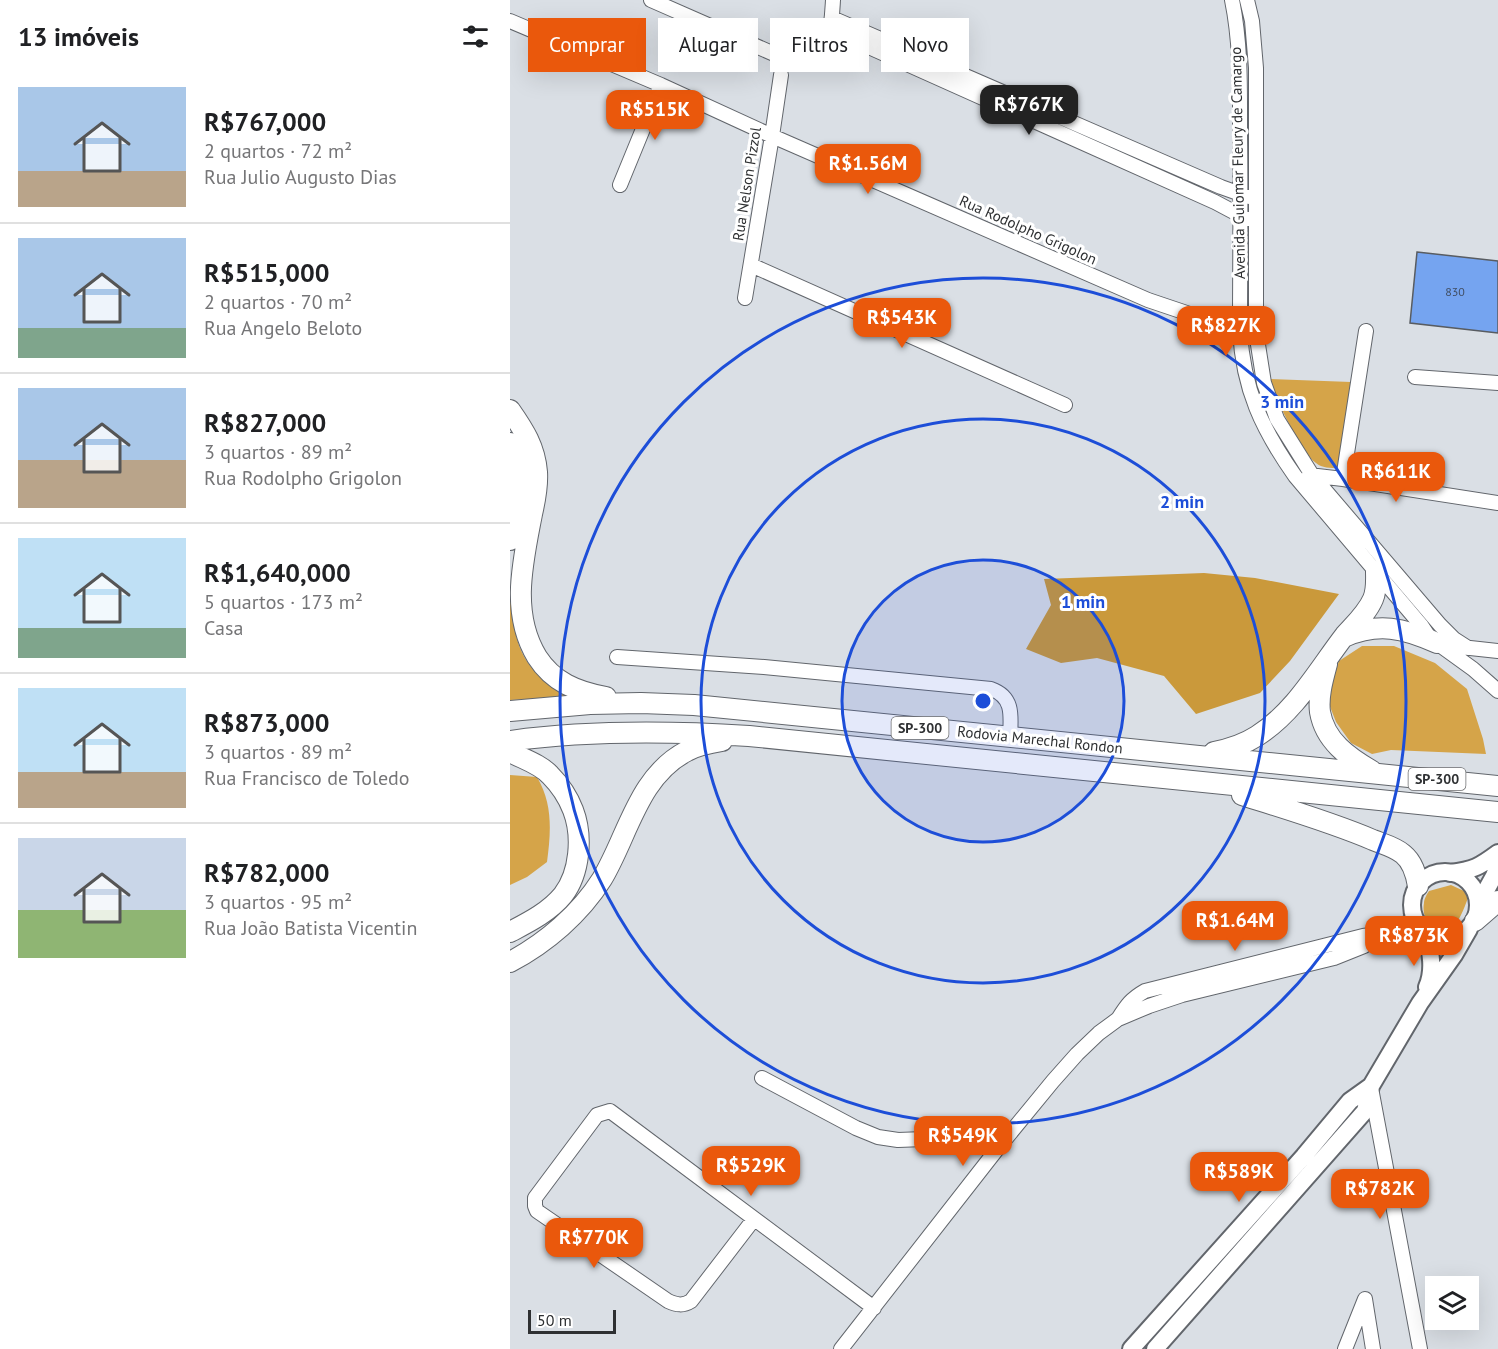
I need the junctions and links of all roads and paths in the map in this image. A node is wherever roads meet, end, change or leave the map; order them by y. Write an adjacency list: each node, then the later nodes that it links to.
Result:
1 (651, 0): 9 (street)
2 (833, 0): 5 (street)
3 (1232, 0): 14 (street)
4 (1247, 0): 15 (street, Avenida Guiomar Fleury de Camargo)
5 (832, 18)
6 (510, 21): 11 (street, Rua Rodolpho Grigolon)
7 (869, 40): 14 (street)
8 (869, 42): 16 (street)
9 (770, 52)
10 (781, 75): 12 (street, Rua Nelson Pizzol)
11 (661, 85): 12 (street, Rua Rodolpho Grigolon); 13 (street)
12 (772, 136): 18 (street, Rua Nelson Pizzol); 20 (street, Rua Rodolpho Grigolon)
13 (620, 184)
14 (1241, 195): 15 (street); 16 (street)
15 (1256, 198): 17 (street, Avenida Guiomar Fleury de Camargo)
16 (1241, 216): 17 (street); 20 (street)
17 (1256, 222): 27 (street, Avenida Guiomar Fleury de Camargo)
18 (751, 265): 19 (street, Rua Nelson Pizzol); 24 (street)
19 (745, 298)
20 (1240, 331): 28 (street)
21 (1366, 331): 29 (street)
22 (1415, 377): 23 (street)
23 (1498, 383)
24 (1065, 405)
25 (510, 410): 40 (highway)
26 (510, 443): 31 (highway)
27 (1312, 475): 28 (street); 29 (street); 35 (street, Avenida Guiomar Fleury de Camargo)
28 (1295, 477): 32 (street)
29 (1342, 479): 30 (street)
30 (1498, 503)
31 (510, 540)
32 (1376, 571): 33 (highway); 34 (street)
33 (1344, 637): 34 (highway); 38 (highway)
34 (1434, 642): 35 (street); 39 (street)
35 (1468, 648): 36 (street)
36 (1498, 651)
37 (617, 657): 43 (street)
38 (1328, 660): 46 (highway); 47 (highway)
39 (1498, 691)
40 (641, 703): 41 (highway, Rodovia Marechal Rondon / SP-300); 43 (highway, Rodovia Marechal Rondon / SP-300)
41 (510, 711)
42 (749, 736): 44 (highway, Rodovia Marechal Rondon / SP-300); 48 (highway, Rodovia Marechal Rondon / SP-300); 58 (highway)
43 (1010, 736): 46 (highway, Rodovia Marechal Rondon / SP-300)
44 (510, 741)
45 (510, 752): 57 (highway)
46 (1198, 756): 47 (highway, Rodovia Marechal Rondon / SP-300)
47 (1377, 774): 49 (highway, Rodovia Marechal Rondon / SP-300)
48 (1199, 783): 50 (highway, Rodovia Marechal Rondon / SP-300); 54 (highway)
49 (1498, 786)
50 (1498, 812)
51 (1498, 853): 53 (main road)
52 (1498, 866): 55 (main road)
53 (1450, 873): 54 (main road); 55 (main road)
54 (1418, 886): 56 (main road)
55 (1480, 914): 56 (main road); 59 (main road)
56 (1420, 926): 59 (main road); 62 (street)
57 (510, 932)
58 (510, 962)
59 (1420, 1003): 61 (main road)
60 (762, 1078): 62 (street)
61 (1371, 1086): 66 (main road); 67 (main road); 70 (street)
62 (998, 1148): 64 (street)
63 (754, 1219): 63 (street); 64 (street)
64 (874, 1308): 65 (street)
65 (841, 1349)
66 (1131, 1349)
67 (1155, 1349)
68 (1346, 1349): 69 (street)
69 (1373, 1349)
70 (1420, 1349)

